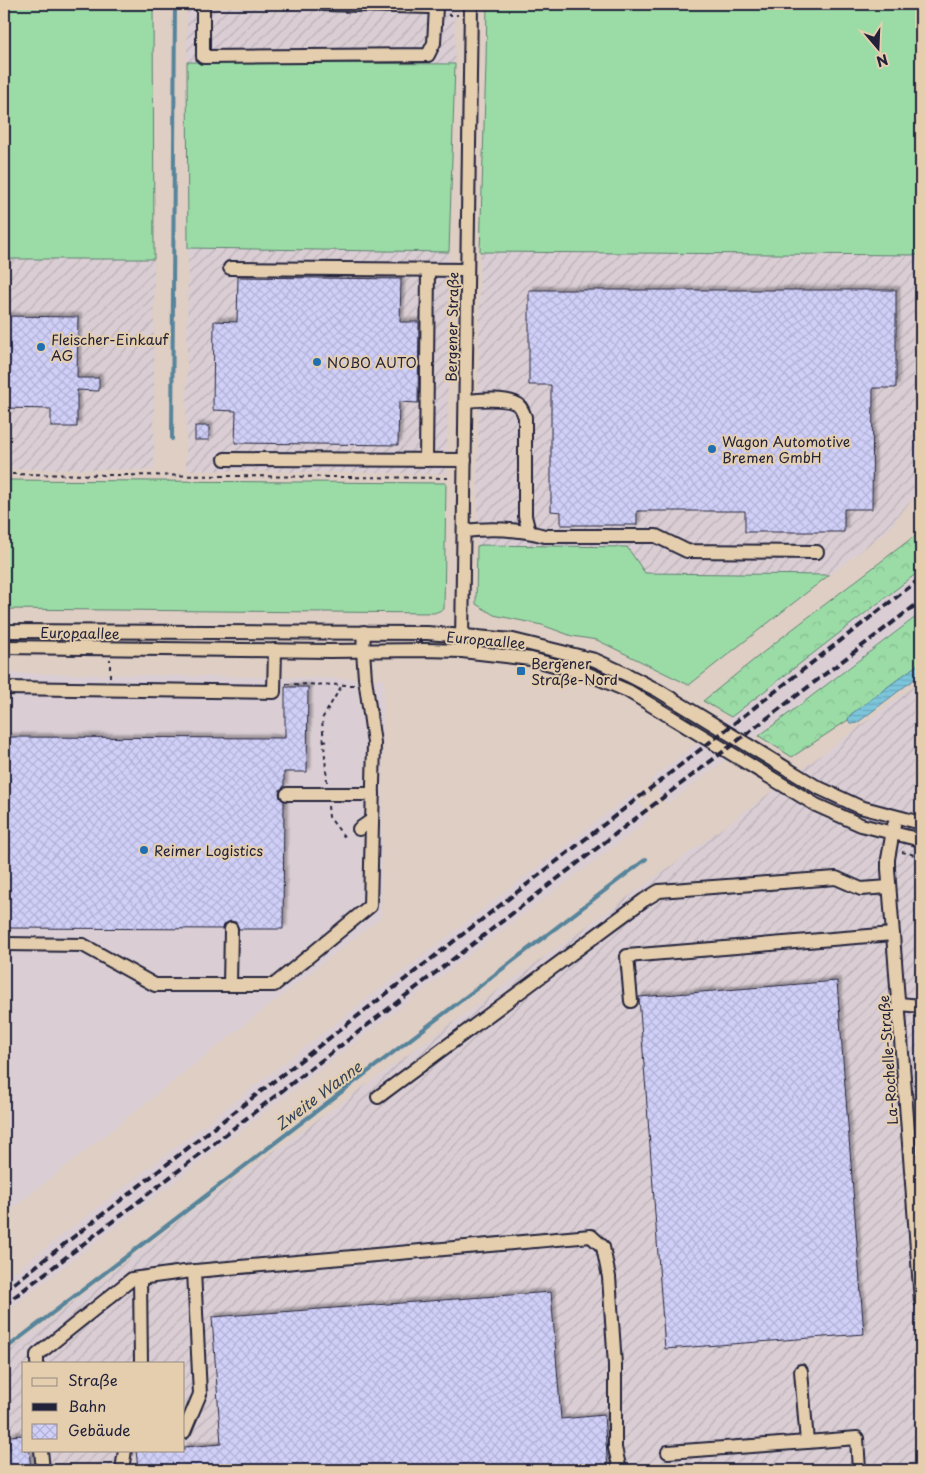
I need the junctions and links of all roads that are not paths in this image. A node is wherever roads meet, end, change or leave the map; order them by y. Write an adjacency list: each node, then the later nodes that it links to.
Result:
1 (202, 4): 3 (street)
2 (323, 4): 3 (street)
3 (431, 9)
4 (471, 9): 7 (street, Bergener Straße)
5 (230, 268): 6 (street)
6 (428, 270): 7 (street); 10 (street)
7 (468, 270): 8 (street, Bergener Straße)
8 (466, 401): 11 (street, Bergener Straße); 13 (street)
9 (225, 459): 10 (street)
10 (426, 460): 11 (street)
11 (465, 460): 12 (street, Bergener Straße)
12 (464, 531): 13 (street); 18 (street, Bergener Straße)
13 (529, 532): 14 (street)
14 (817, 552)
15 (4, 631): 16 (street, Europaallee)
16 (332, 632): 17 (street, Europaallee); 21 (street)
17 (364, 632): 18 (street, Europaallee); 22 (street)
18 (462, 634): 23 (street, Bergener Straße); 27 (street, Europaallee)
19 (4, 648): 20 (street, Europaallee)
20 (275, 650): 21 (street, Europaallee); 24 (street)
21 (330, 651): 22 (street, Europaallee)
22 (363, 651): 23 (street, Europaallee); 26 (street)
23 (462, 651): 31 (street, Europaallee)
24 (4, 688)
25 (288, 794): 26 (street)
26 (373, 794): 28 (street)
27 (896, 817): 29 (street, Europaallee); 31 (street, La-Rochelle-Straße)
28 (372, 820): 30 (street); 37 (street)
29 (921, 823)
30 (359, 829)
31 (892, 833): 32 (street, Europaallee); 33 (street, La-Rochelle-Straße)
32 (921, 840)
33 (890, 886): 35 (street, La-Rochelle-Straße); 41 (street)
34 (231, 929): 37 (street)
35 (893, 934): 38 (street); 39 (street, La-Rochelle-Straße)
36 (4, 944): 37 (street)
37 (230, 985)
38 (631, 1001)
39 (898, 1004): 40 (street); 44 (street, La-Rochelle-Straße)
40 (921, 1006)
41 (378, 1097)
42 (194, 1271): 43 (street); 48 (street); 55 (street)
43 (140, 1278): 45 (street); 46 (street)
44 (921, 1301)
45 (37, 1362)
46 (141, 1362)
47 (801, 1371): 49 (street)
48 (185, 1430)
49 (807, 1442): 52 (street); 56 (street)
50 (41, 1452): 53 (street)
51 (125, 1452): 54 (street)
52 (668, 1452)
53 (43, 1470)
54 (122, 1470)
55 (620, 1470)
56 (859, 1470)

